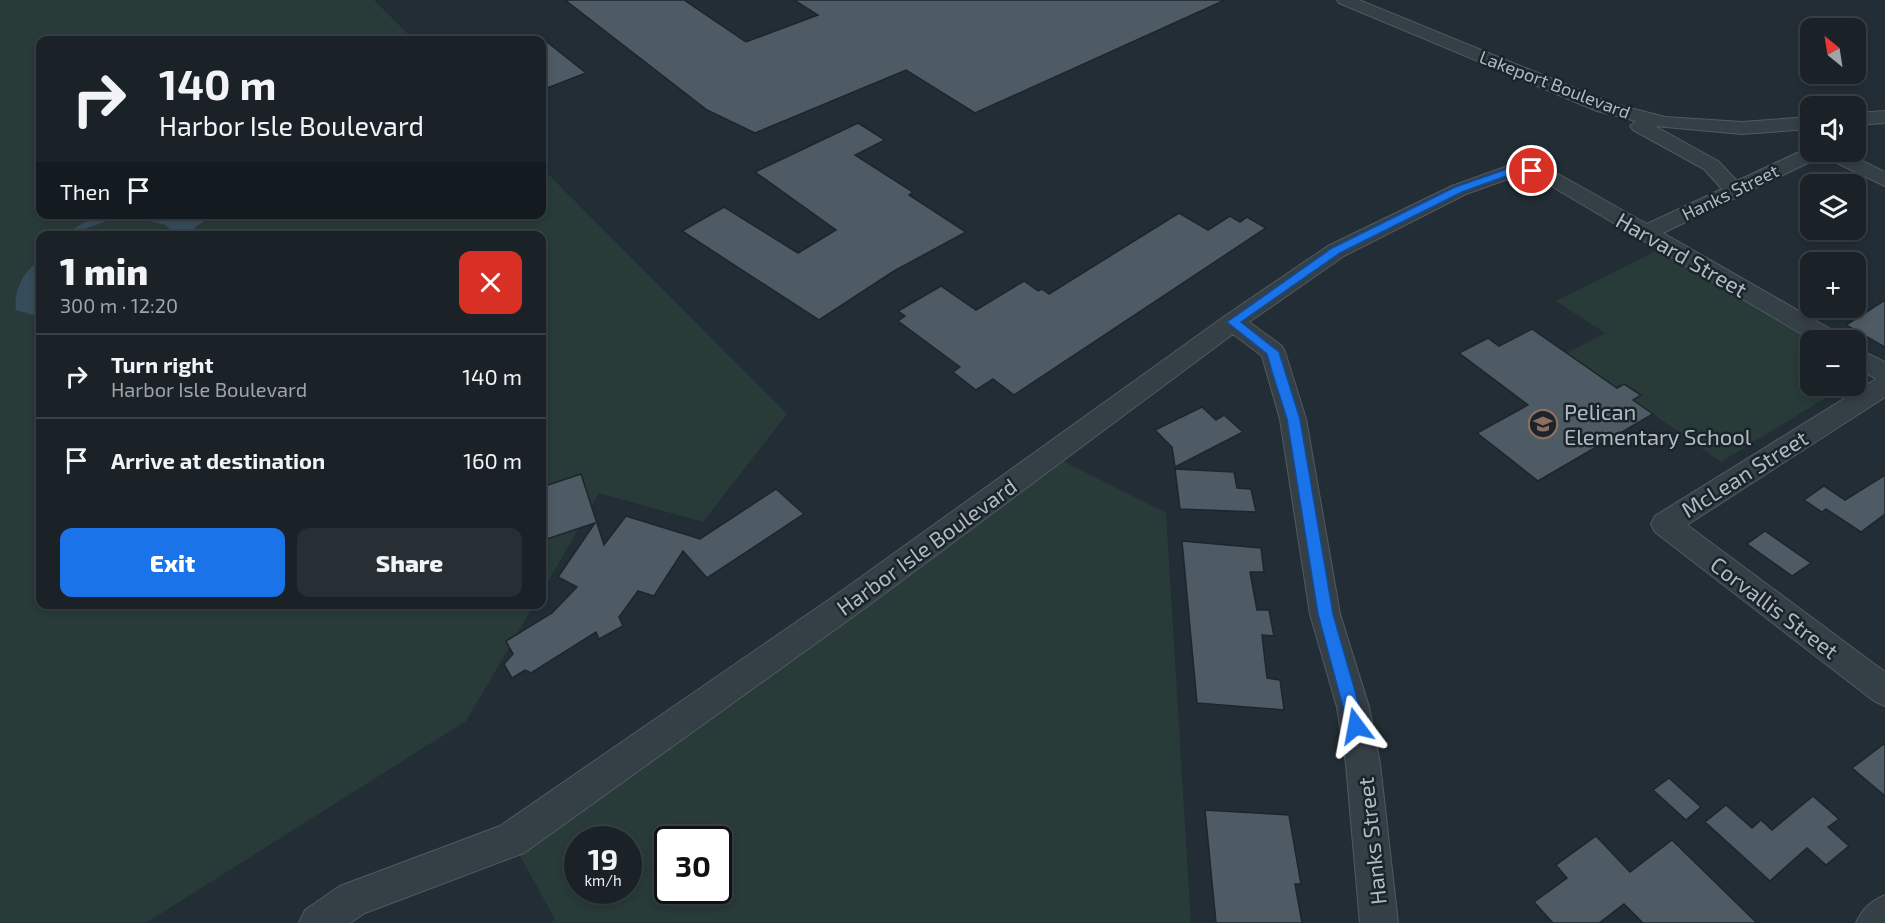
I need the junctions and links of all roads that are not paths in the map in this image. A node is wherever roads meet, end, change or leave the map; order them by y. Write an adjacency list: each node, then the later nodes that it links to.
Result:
1 (1345, 0): 2 (street, Lakeport Boulevard)
2 (1604, 107): 3 (street, Lakeport Boulevard); 8 (street)
3 (1800, 124)
4 (1800, 159): 8 (street, Hanks Street)
5 (1849, 162): 7 (street)
6 (1532, 171): 9 (street, Harvard Street); 10 (street, Harbor Isle Boulevard)
7 (1885, 180)
8 (1734, 190): 9 (street, Hanks Street)
9 (1646, 233): 11 (street, Harvard Street)
10 (1233, 322): 18 (street, Harbor Isle Boulevard); 19 (street, Hanks Street)
11 (1813, 330)
12 (1866, 362): 13 (street)
13 (1885, 373)
14 (1885, 385): 15 (street, McLean Street)
15 (1665, 524): 16 (street, Corvallis Street)
16 (1885, 691)
17 (1885, 914): 20 (street)
18 (318, 923)
19 (1379, 923)
20 (1875, 923)

